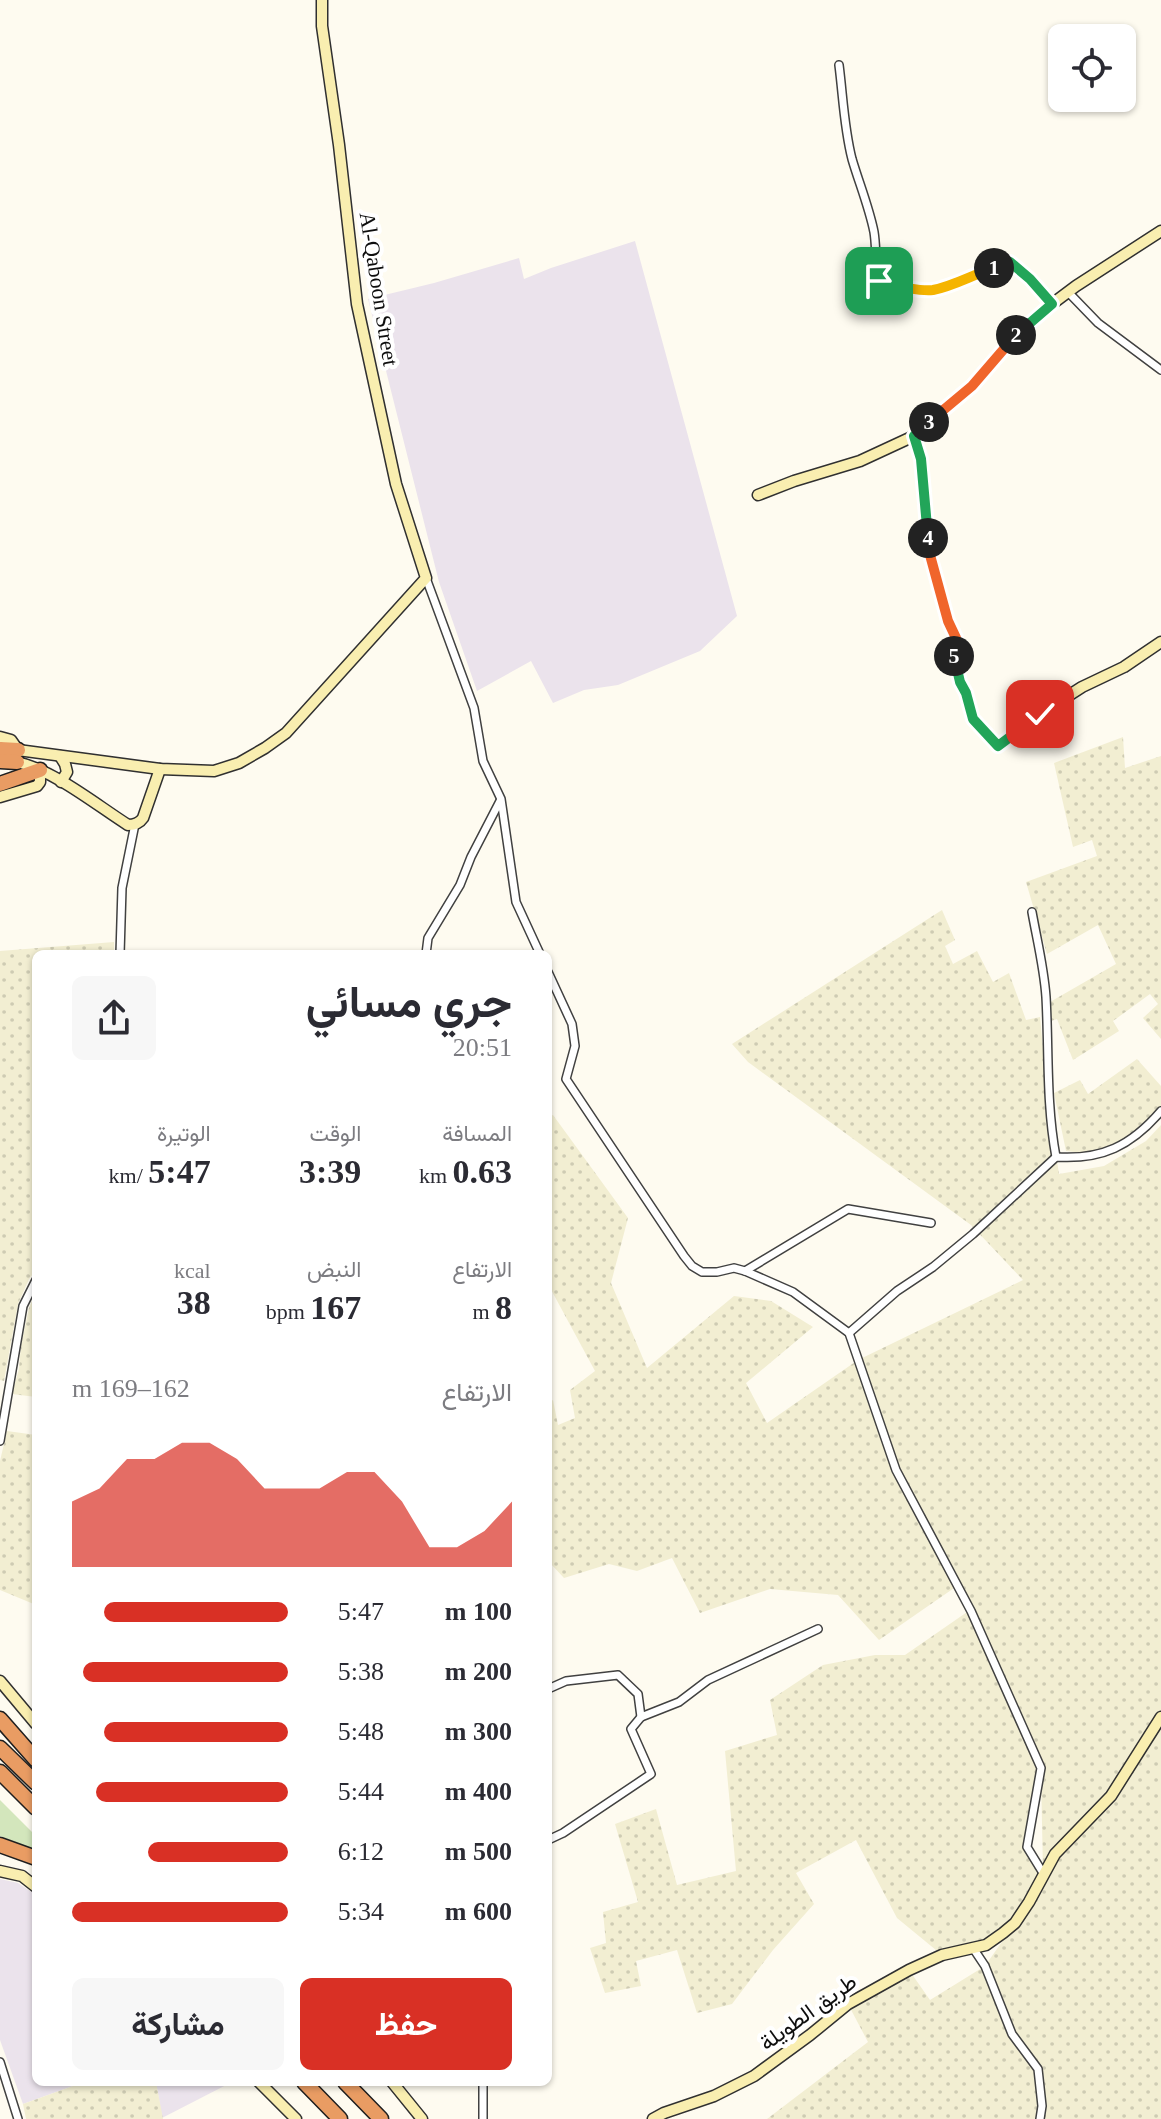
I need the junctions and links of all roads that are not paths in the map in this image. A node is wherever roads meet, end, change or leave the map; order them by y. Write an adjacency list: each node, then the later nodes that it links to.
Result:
1 (322, 0): 9 (street, Al-Qaboon Street)
2 (839, 65): 5 (street)
3 (1161, 231): 4 (street)
4 (1068, 292): 5 (street); 6 (street)
5 (1052, 304): 7 (street)
6 (1161, 370)
7 (914, 436): 8 (street); 12 (street)
8 (758, 495)
9 (426, 578): 17 (street); 22 (street)
10 (1161, 642): 12 (street)
11 (0, 737): 14 (street)
12 (998, 746)
13 (0, 749): 14 (highway)
14 (18, 756): 15 (street); 16 (highway); 18 (street)
15 (60, 756): 17 (street); 19 (street)
16 (0, 761)
17 (160, 769): 23 (street)
18 (40, 770): 19 (street); 20 (highway); 21 (street)
19 (61, 782): 23 (street)
20 (0, 784)
21 (0, 797)
22 (501, 799): 26 (street); 27 (street)
23 (135, 824): 25 (street)
24 (1032, 912): 30 (street)
25 (120, 950)
26 (426, 950)
27 (538, 950)
28 (552, 981): 32 (street)
29 (1161, 1111): 30 (street)
30 (1056, 1157): 34 (street)
31 (931, 1223): 32 (street)
32 (745, 1271): 34 (street)
33 (32, 1288): 35 (street)
34 (849, 1333): 52 (street)
35 (0, 1441)
36 (818, 1629): 39 (street)
37 (0, 1681): 42 (street)
38 (552, 1687): 39 (street)
39 (641, 1717): 48 (street)
40 (1161, 1717): 52 (street, طريق الطويلة)
41 (0, 1719): 44 (highway)
42 (32, 1719)
43 (0, 1748): 46 (highway)
44 (32, 1755)
45 (0, 1772): 47 (highway)
46 (32, 1779)
47 (32, 1804)
48 (552, 1838)
49 (0, 1845): 50 (highway)
50 (32, 1857)
51 (0, 1871): 53 (street)
52 (1043, 1873): 54 (street, طريق الطويلة)
53 (32, 1884)
54 (973, 1948): 69 (street, طريق الطويلة); 70 (street)
55 (0, 2062): 62 (street)
56 (263, 2086): 63 (street)
57 (308, 2086): 61 (highway)
58 (349, 2086): 66 (highway)
59 (395, 2086): 67 (street)
60 (483, 2086): 68 (street)
61 (317, 2095): 64 (highway); 65 (highway)
62 (18, 2119)
63 (296, 2119)
64 (327, 2119)
65 (340, 2119)
66 (381, 2119)
67 (422, 2119)
68 (483, 2119)
69 (653, 2119)
70 (1040, 2119)

